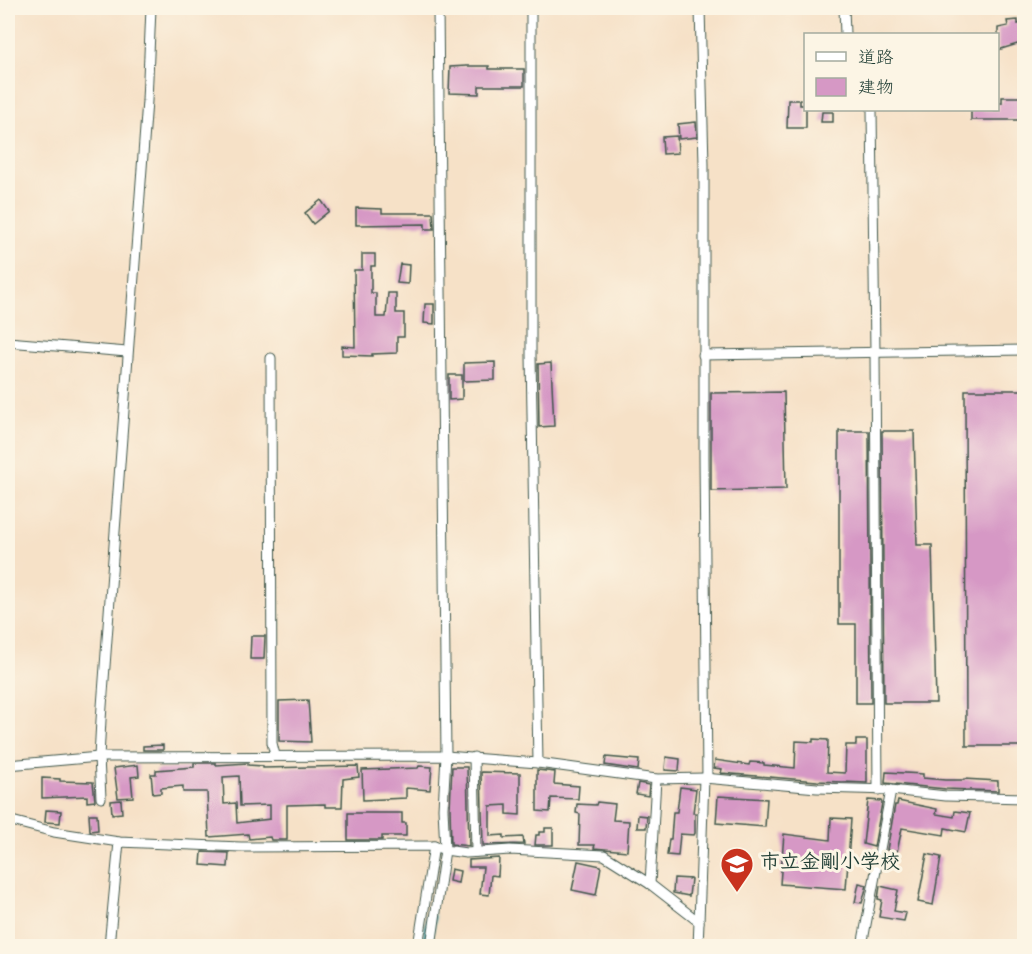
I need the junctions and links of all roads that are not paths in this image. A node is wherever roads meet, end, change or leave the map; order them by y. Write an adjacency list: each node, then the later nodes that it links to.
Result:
1 (151, 8): 10 (street)
2 (438, 8): 15 (street)
3 (531, 8): 18 (street)
4 (700, 8): 12 (street)
5 (844, 8): 6 (street)
6 (845, 33)
7 (872, 111): 11 (street)
8 (8, 342): 10 (street)
9 (1024, 350): 11 (street)
10 (127, 352): 16 (street)
11 (875, 353): 12 (street); 22 (street)
12 (703, 354): 20 (street)
13 (271, 358): 14 (street)
14 (275, 755): 15 (street); 16 (street)
15 (446, 756): 17 (street); 29 (street)
16 (99, 757): 19 (street); 24 (street)
17 (474, 757): 18 (street); 30 (street)
18 (538, 763): 21 (street)
19 (8, 765)
20 (705, 778): 21 (street); 22 (street); 32 (street)
21 (656, 779): 31 (street)
22 (878, 790): 23 (street)
23 (891, 790): 25 (street); 37 (street)
24 (101, 798)
25 (1024, 798)
26 (8, 820): 27 (street)
27 (119, 842): 28 (street); 33 (street)
28 (434, 846): 29 (street); 34 (street)
29 (445, 850): 30 (street); 35 (street)
30 (476, 852): 31 (street)
31 (650, 884): 32 (street)
32 (699, 922): 36 (street)
33 (109, 946)
34 (418, 946)
35 (431, 946)
36 (698, 946)
37 (862, 946)

